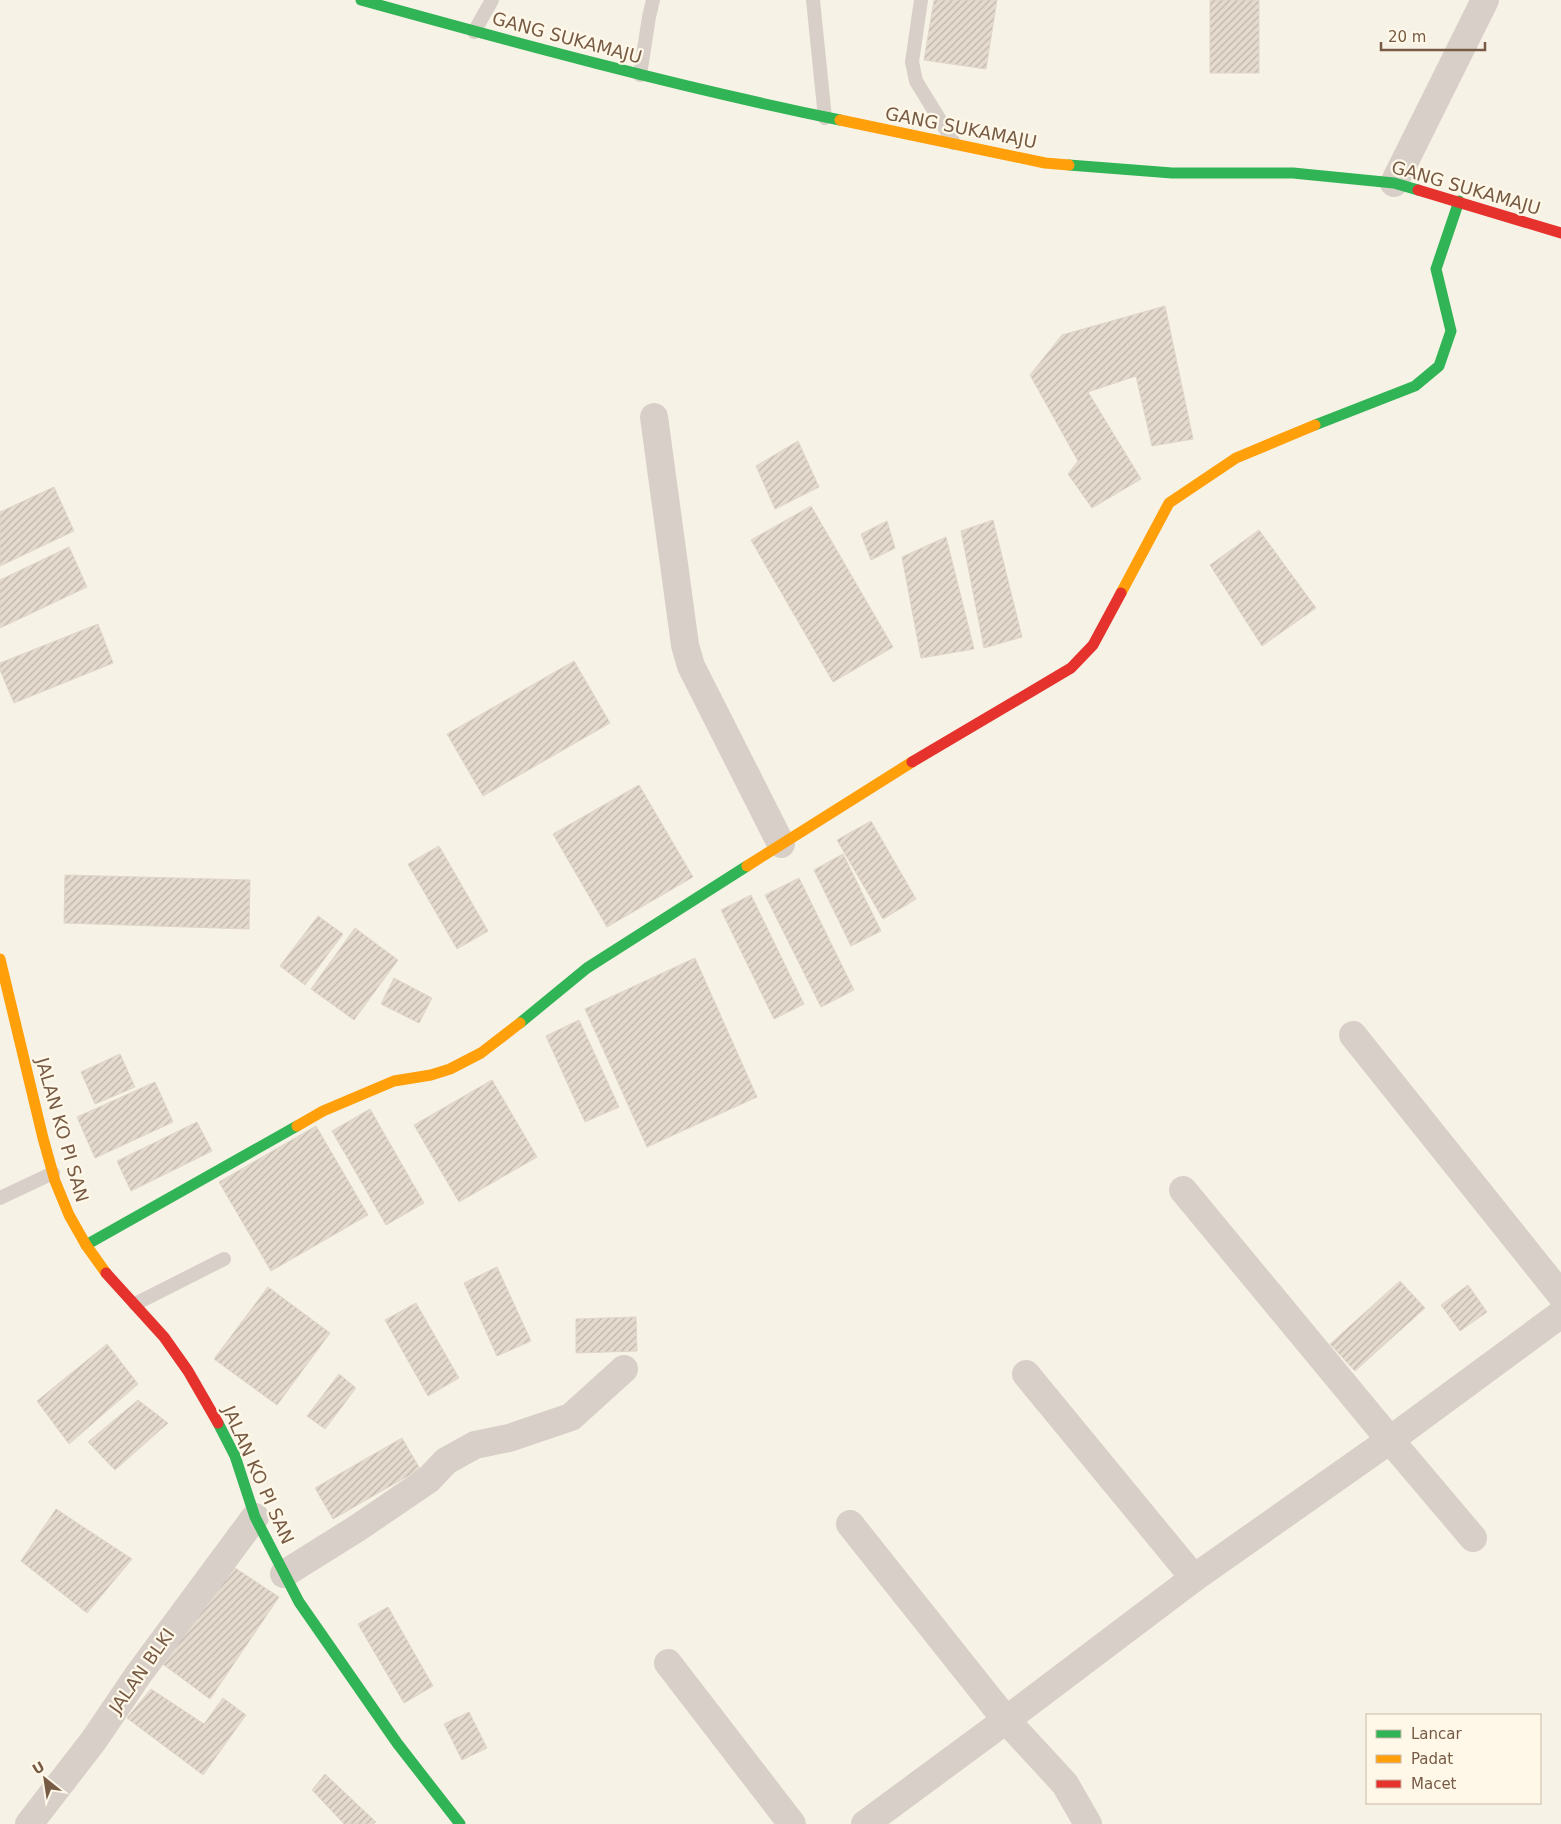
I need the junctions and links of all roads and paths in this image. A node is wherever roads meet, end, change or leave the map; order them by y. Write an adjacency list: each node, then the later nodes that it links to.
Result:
1 (361, 0): 7 (street, GANG SUKAMAJU)
2 (492, 0): 7 (lane)
3 (653, 0): 8 (lane)
4 (813, 0): 9 (lane)
5 (921, 0): 10 (lane)
6 (1485, 0): 11 (street)
7 (474, 32): 8 (street, GANG SUKAMAJU)
8 (640, 75): 9 (street, GANG SUKAMAJU)
9 (825, 118): 10 (street, GANG SUKAMAJU)
10 (956, 145): 11 (street, GANG SUKAMAJU)
11 (1394, 183): 12 (street, GANG SUKAMAJU)
12 (1459, 201): 13 (street, GANG SUKAMAJU); 15 (street)
13 (1561, 233)
14 (654, 417): 15 (street)
15 (781, 844): 21 (street)
16 (1, 972): 18 (street, JALAN KO PI SAN)
17 (1353, 1036): 23 (street)
18 (53, 1173): 20 (lane); 21 (street, JALAN KO PI SAN)
19 (1183, 1190): 28 (street)
20 (0, 1198)
21 (86, 1245): 24 (street, JALAN KO PI SAN)
22 (224, 1259): 24 (lane)
23 (1561, 1295)
24 (135, 1304): 29 (street, JALAN KO PI SAN)
25 (1561, 1314): 28 (street)
26 (624, 1368): 32 (street)
27 (1026, 1374): 33 (street)
28 (1390, 1440): 31 (street); 33 (street)
29 (255, 1517): 32 (street, JALAN KO PI SAN); 36 (street, JALAN BLKI)
30 (850, 1524): 35 (street)
31 (1473, 1538)
32 (284, 1574): 37 (street, JALAN KO PI SAN)
33 (1194, 1578): 35 (street)
34 (668, 1663): 38 (street)
35 (1006, 1720): 39 (street); 40 (street)
36 (30, 1824)
37 (460, 1824)
38 (792, 1824)
39 (865, 1824)
40 (1088, 1824)

